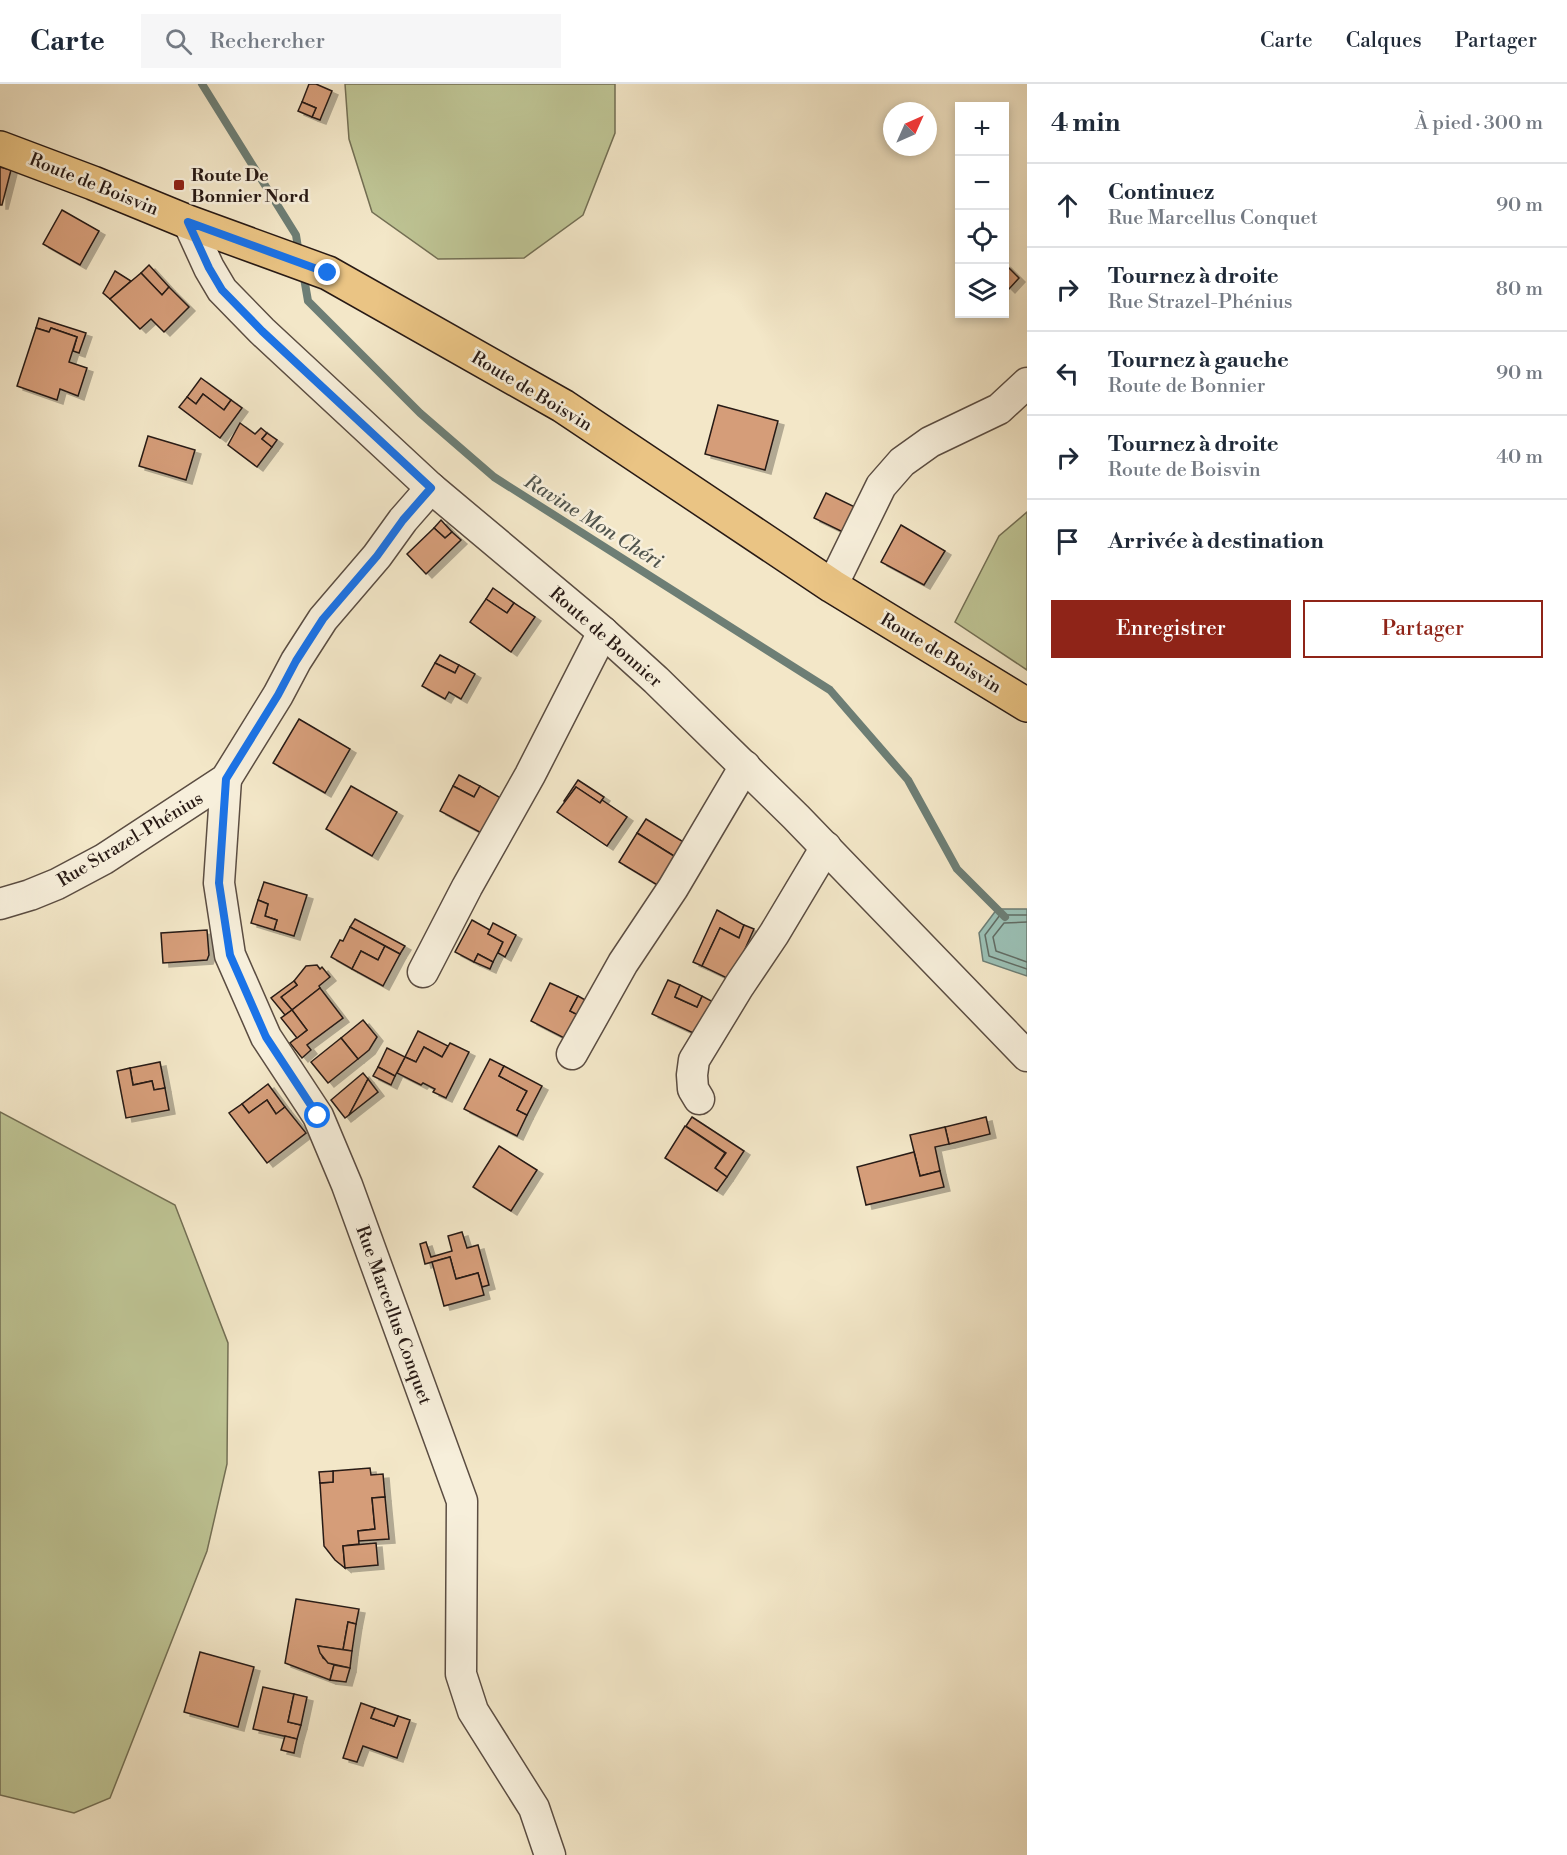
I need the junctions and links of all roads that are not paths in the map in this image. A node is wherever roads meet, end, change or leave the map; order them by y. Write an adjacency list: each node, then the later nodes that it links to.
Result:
1 (0, 148): 2 (main road, Route de Boisvin)
2 (188, 222): 4 (street, Route de Bonnier); 5 (main road, Route de Boisvin)
3 (1027, 384): 5 (street)
4 (431, 488): 6 (street, Route de Bonnier); 9 (street, Rue Strazel-Phénius)
5 (832, 586): 7 (main road, Route de Boisvin)
6 (603, 632): 8 (street, Route de Bonnier); 12 (street)
7 (1027, 705)
8 (745, 766): 10 (street, Route de Bonnier); 13 (street)
9 (226, 779): 11 (street, Rue Strazel-Phénius); 16 (street, Rue Marcellus Conquet)
10 (826, 847): 14 (street, Route de Bonnier); 15 (street)
11 (0, 904)
12 (423, 972)
13 (572, 1054)
14 (1027, 1056)
15 (699, 1099)
16 (550, 1855)

